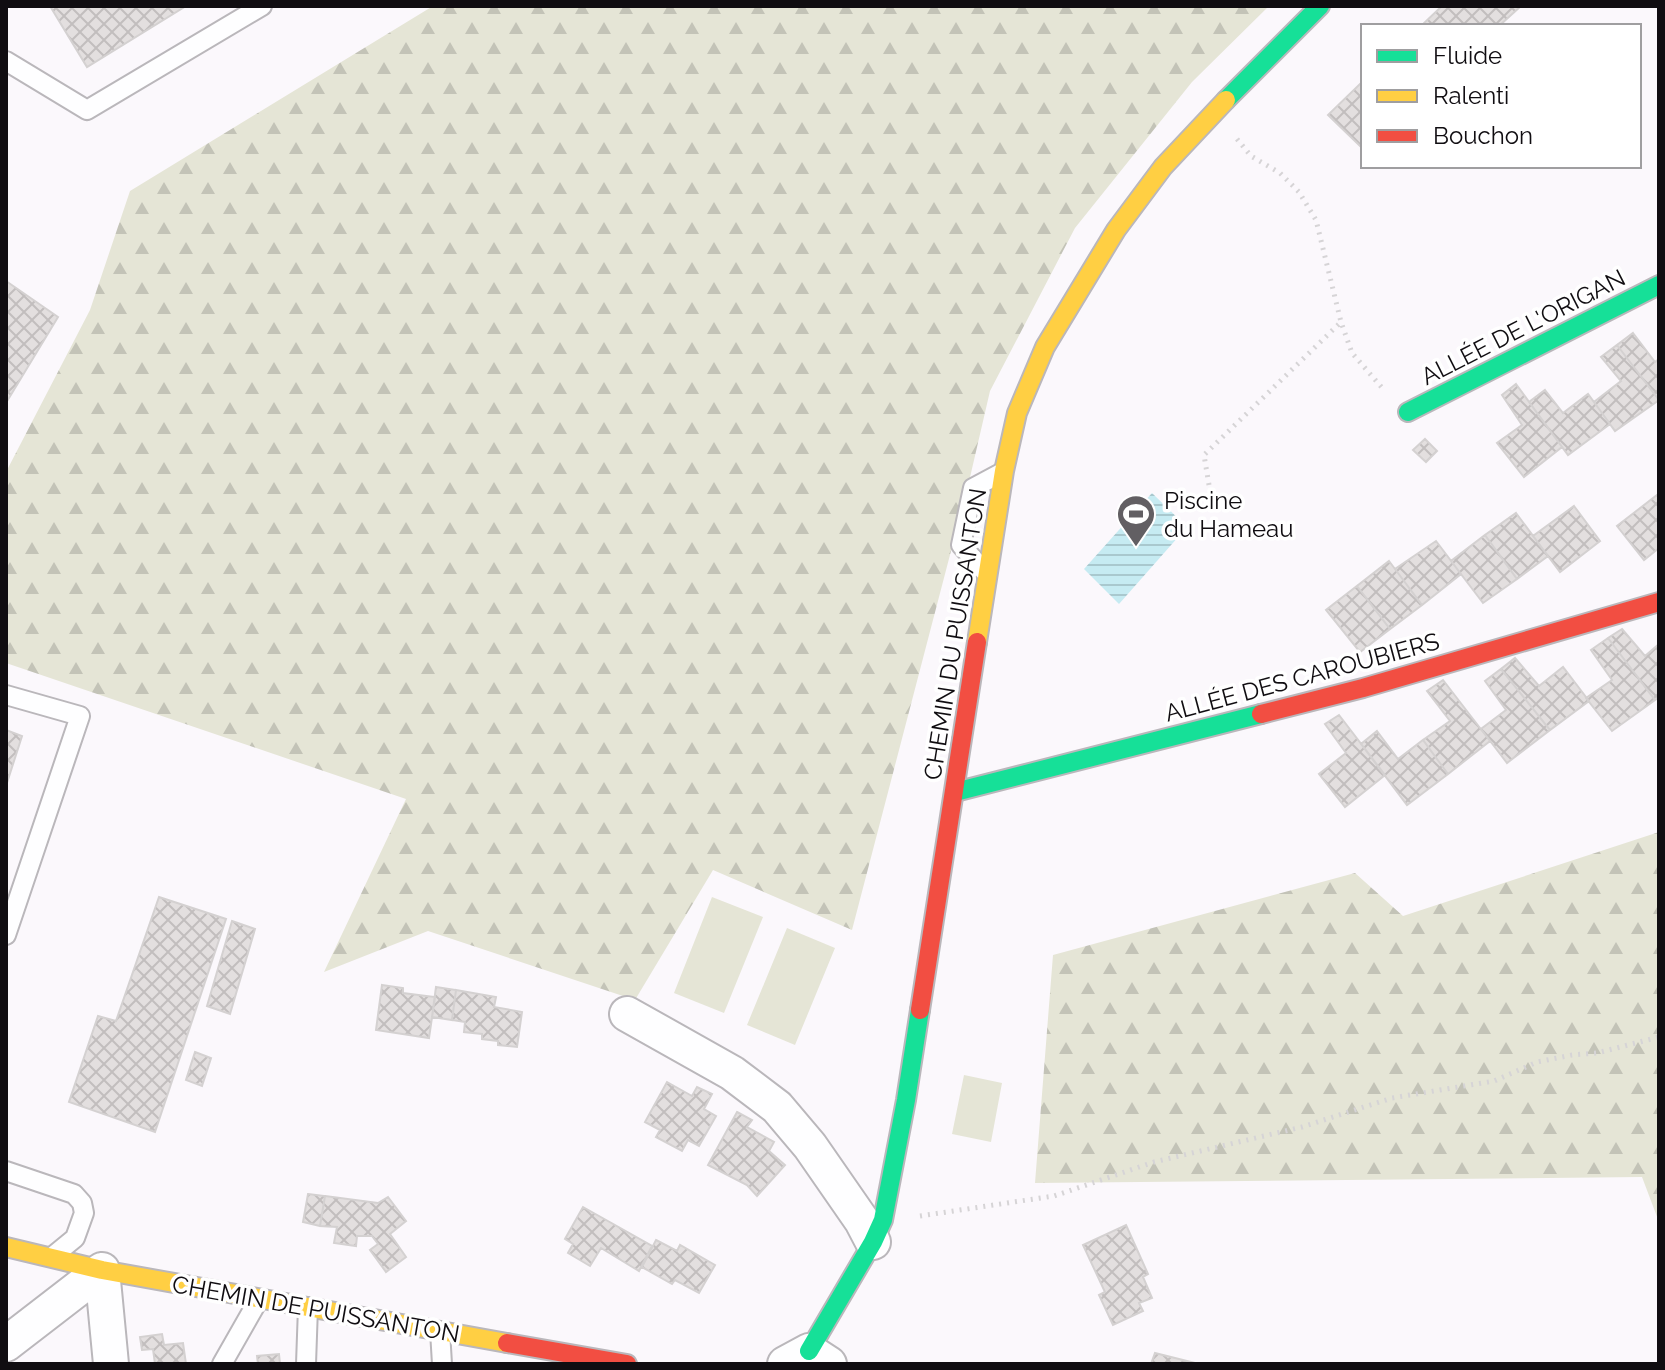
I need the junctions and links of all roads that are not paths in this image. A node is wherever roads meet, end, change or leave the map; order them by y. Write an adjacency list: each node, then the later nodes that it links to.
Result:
1 (262, 6): 3 (lane)
2 (1320, 6): 6 (street, CHEMIN DU PUISSANTON)
3 (6, 61)
4 (1659, 285): 5 (street, ALLÉE DE L'ORIGAN)
5 (1408, 412)
6 (1004, 471): 7 (street, CHEMIN DU PUISSANTON); 7 (lane)
7 (988, 575): 10 (street, CHEMIN DU PUISSANTON)
8 (1659, 602): 10 (street, ALLÉE DES CAROUBIERS)
9 (6, 695): 11 (lane)
10 (955, 792): 14 (street, CHEMIN DU PUISSANTON)
11 (6, 935)
12 (627, 1014): 14 (street)
13 (6, 1171): 16 (lane)
14 (878, 1231): 22 (street, CHEMIN DU PUISSANTON)
15 (6, 1247): 16 (street, CHEMIN DE PUISSANTON)
16 (51, 1258): 17 (street, CHEMIN DE PUISSANTON)
17 (102, 1270): 18 (street, CHEMIN DE PUISSANTON); 21 (street); 23 (street)
18 (259, 1299): 19 (street, CHEMIN DE PUISSANTON); 24 (lane)
19 (308, 1307): 20 (street, CHEMIN DE PUISSANTON); 25 (lane)
20 (440, 1331): 26 (lane); 27 (street, CHEMIN DE PUISSANTON)
21 (6, 1344)
22 (808, 1360)
23 (111, 1364)
24 (222, 1364)
25 (306, 1364)
26 (442, 1364)
27 (627, 1364)

